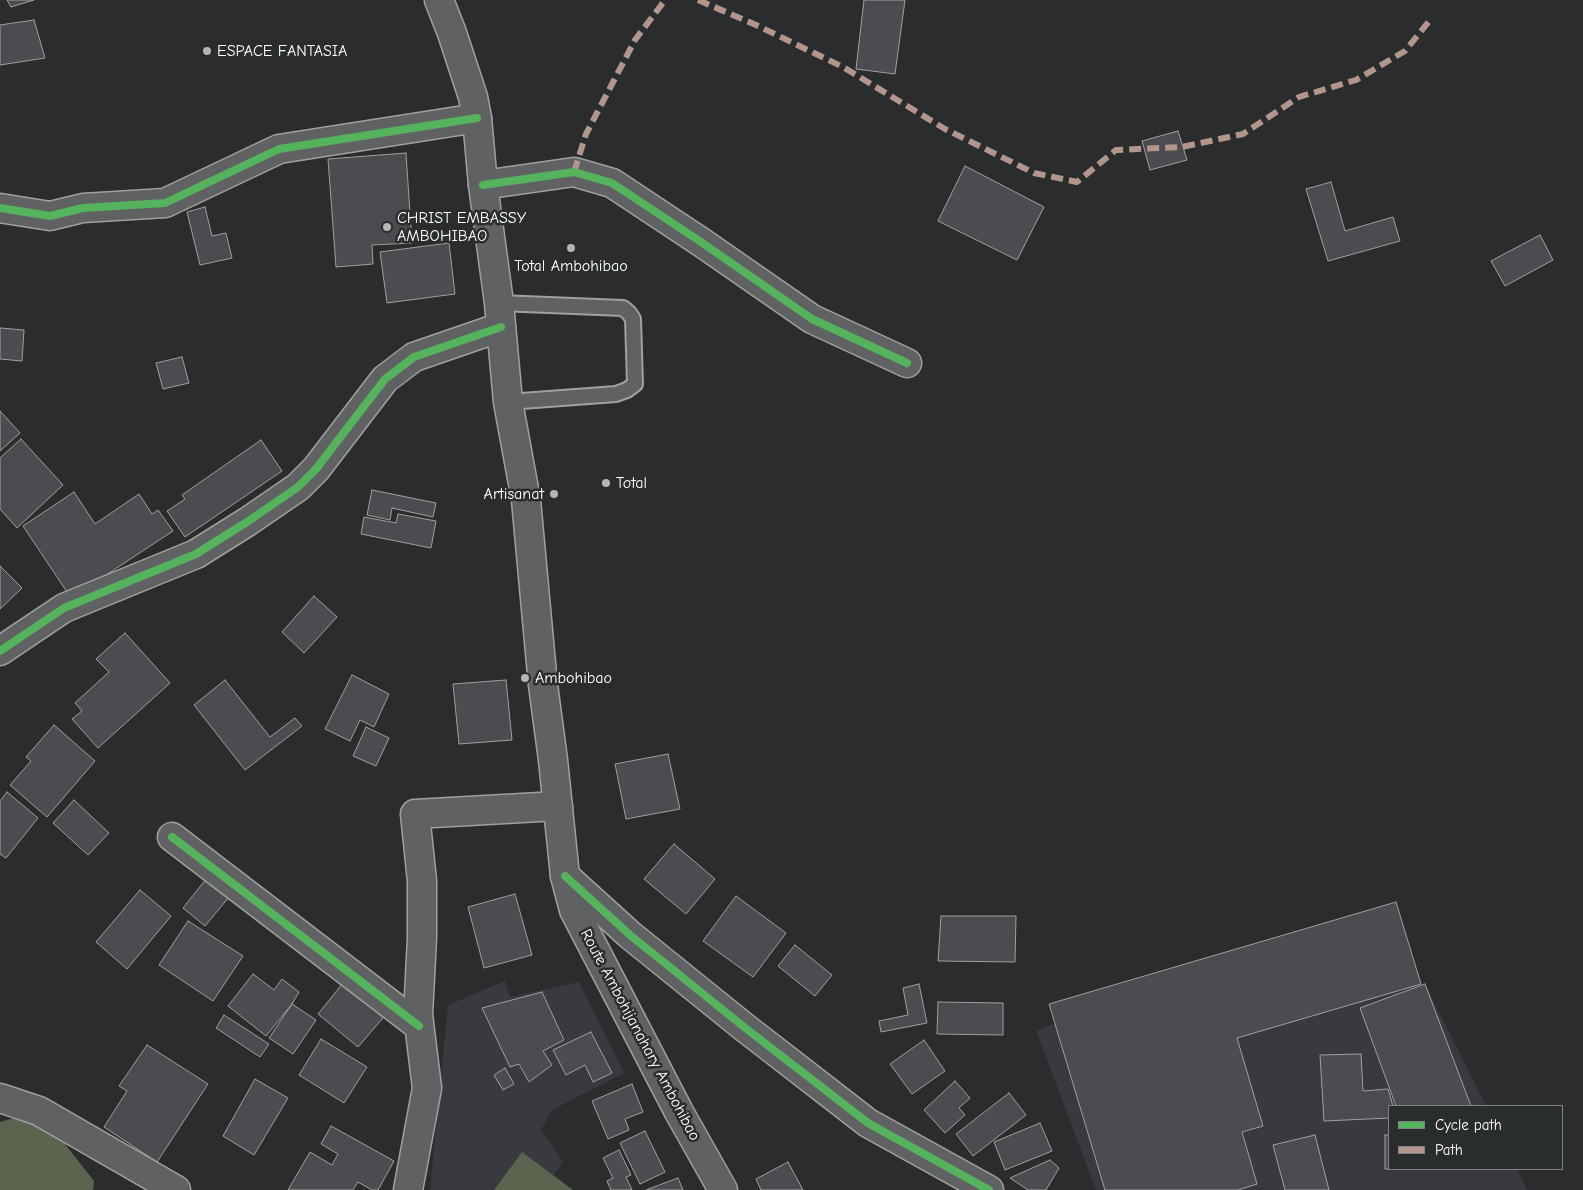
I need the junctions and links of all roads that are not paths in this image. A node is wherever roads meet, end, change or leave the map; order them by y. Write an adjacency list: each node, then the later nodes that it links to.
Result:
1 (438, 0): 2 (street, Route Ambohijanahary Ambohibao)
2 (477, 118): 3 (street, Route Ambohijanahary Ambohibao); 4 (street)
3 (483, 185): 5 (street, Route Ambohijanahary Ambohibao); 6 (street)
4 (0, 208)
5 (500, 315): 7 (street, Route Ambohijanahary Ambohibao); 7 (lane); 8 (street)
6 (907, 363)
7 (508, 402): 9 (street, Route Ambohijanahary Ambohibao)
8 (0, 651)
9 (558, 806): 11 (street, Route Ambohijanahary Ambohibao); 12 (street)
10 (172, 837): 12 (street)
11 (565, 876): 16 (street, Route Ambohijanahary Ambohibao); 17 (street)
12 (419, 1026): 15 (street)
13 (0, 1098): 14 (street)
14 (176, 1190)
15 (408, 1190)
16 (723, 1190)
17 (989, 1190)

